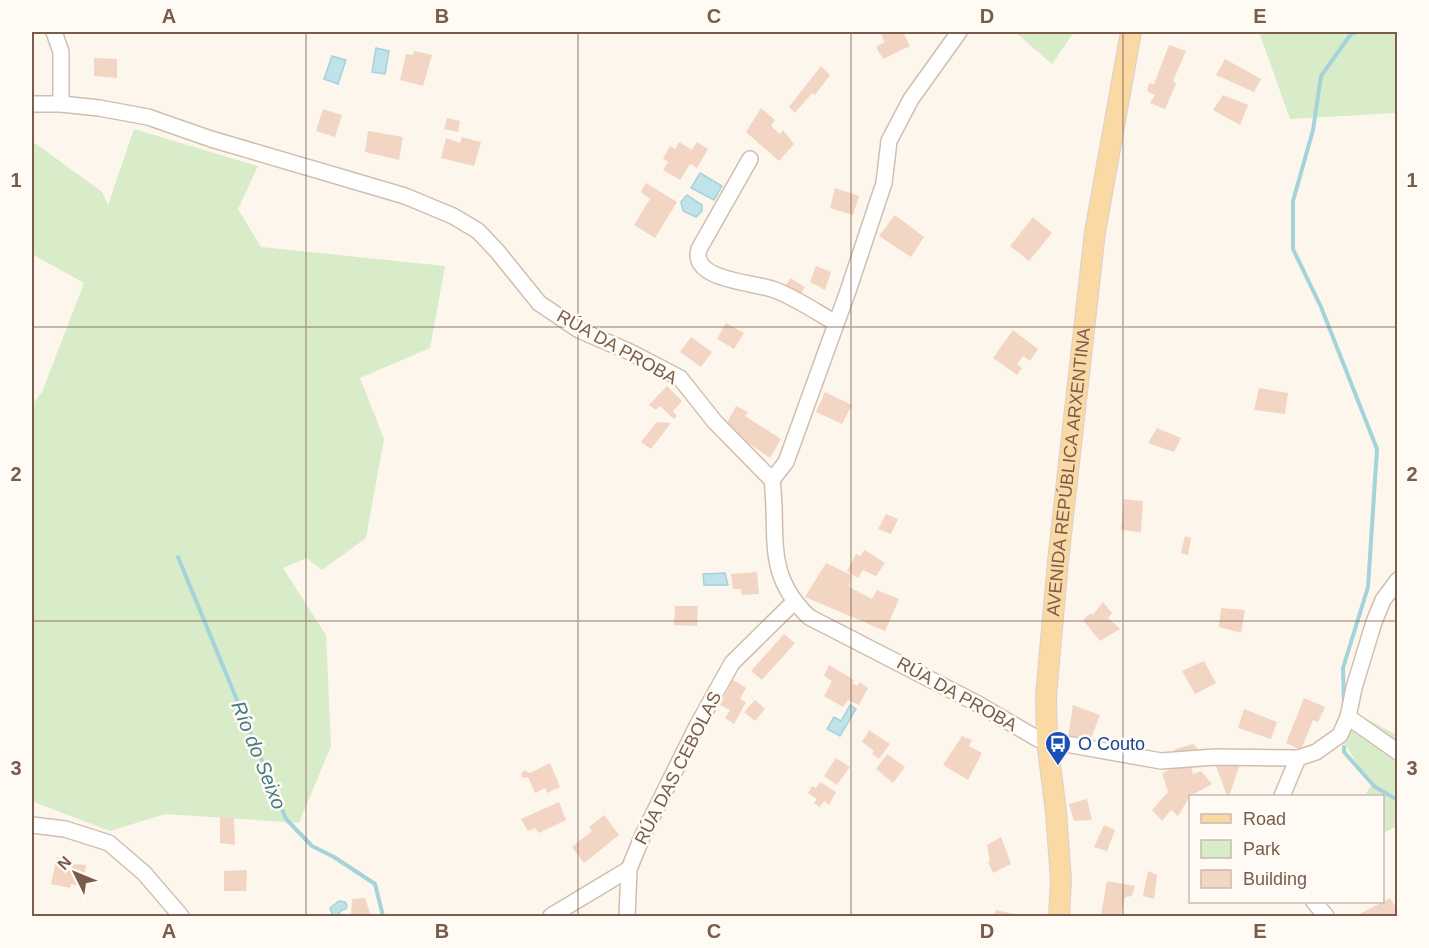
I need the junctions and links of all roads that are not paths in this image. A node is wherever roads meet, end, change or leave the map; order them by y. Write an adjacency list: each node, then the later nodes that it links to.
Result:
1 (54, 32): 5 (street)
2 (960, 32): 7 (street)
3 (1131, 32): 12 (main road, AVENIDA REPÚBLICA ARXENTINA)
4 (32, 104): 5 (street, RÚA DA PROBA)
5 (61, 104): 8 (street, RÚA DA PROBA)
6 (750, 159): 7 (street)
7 (836, 323): 8 (street)
8 (772, 480): 10 (street, RÚA DA PROBA)
9 (1398, 580): 11 (street)
10 (794, 602): 12 (street, RÚA DA PROBA); 17 (street, RÚA DAS CEBOLAS)
11 (1348, 717): 13 (street); 14 (street)
12 (1047, 741): 14 (street, RÚA DA PROBA); 22 (main road, AVENIDA REPÚBLICA ARXENTINA)
13 (1398, 752)
14 (1298, 758): 15 (street)
15 (1281, 795)
16 (32, 825): 19 (street)
17 (629, 869): 20 (street); 21 (street)
18 (1315, 903): 23 (street)
19 (181, 916)
20 (551, 916)
21 (627, 916)
22 (1059, 916)
23 (1326, 916)

